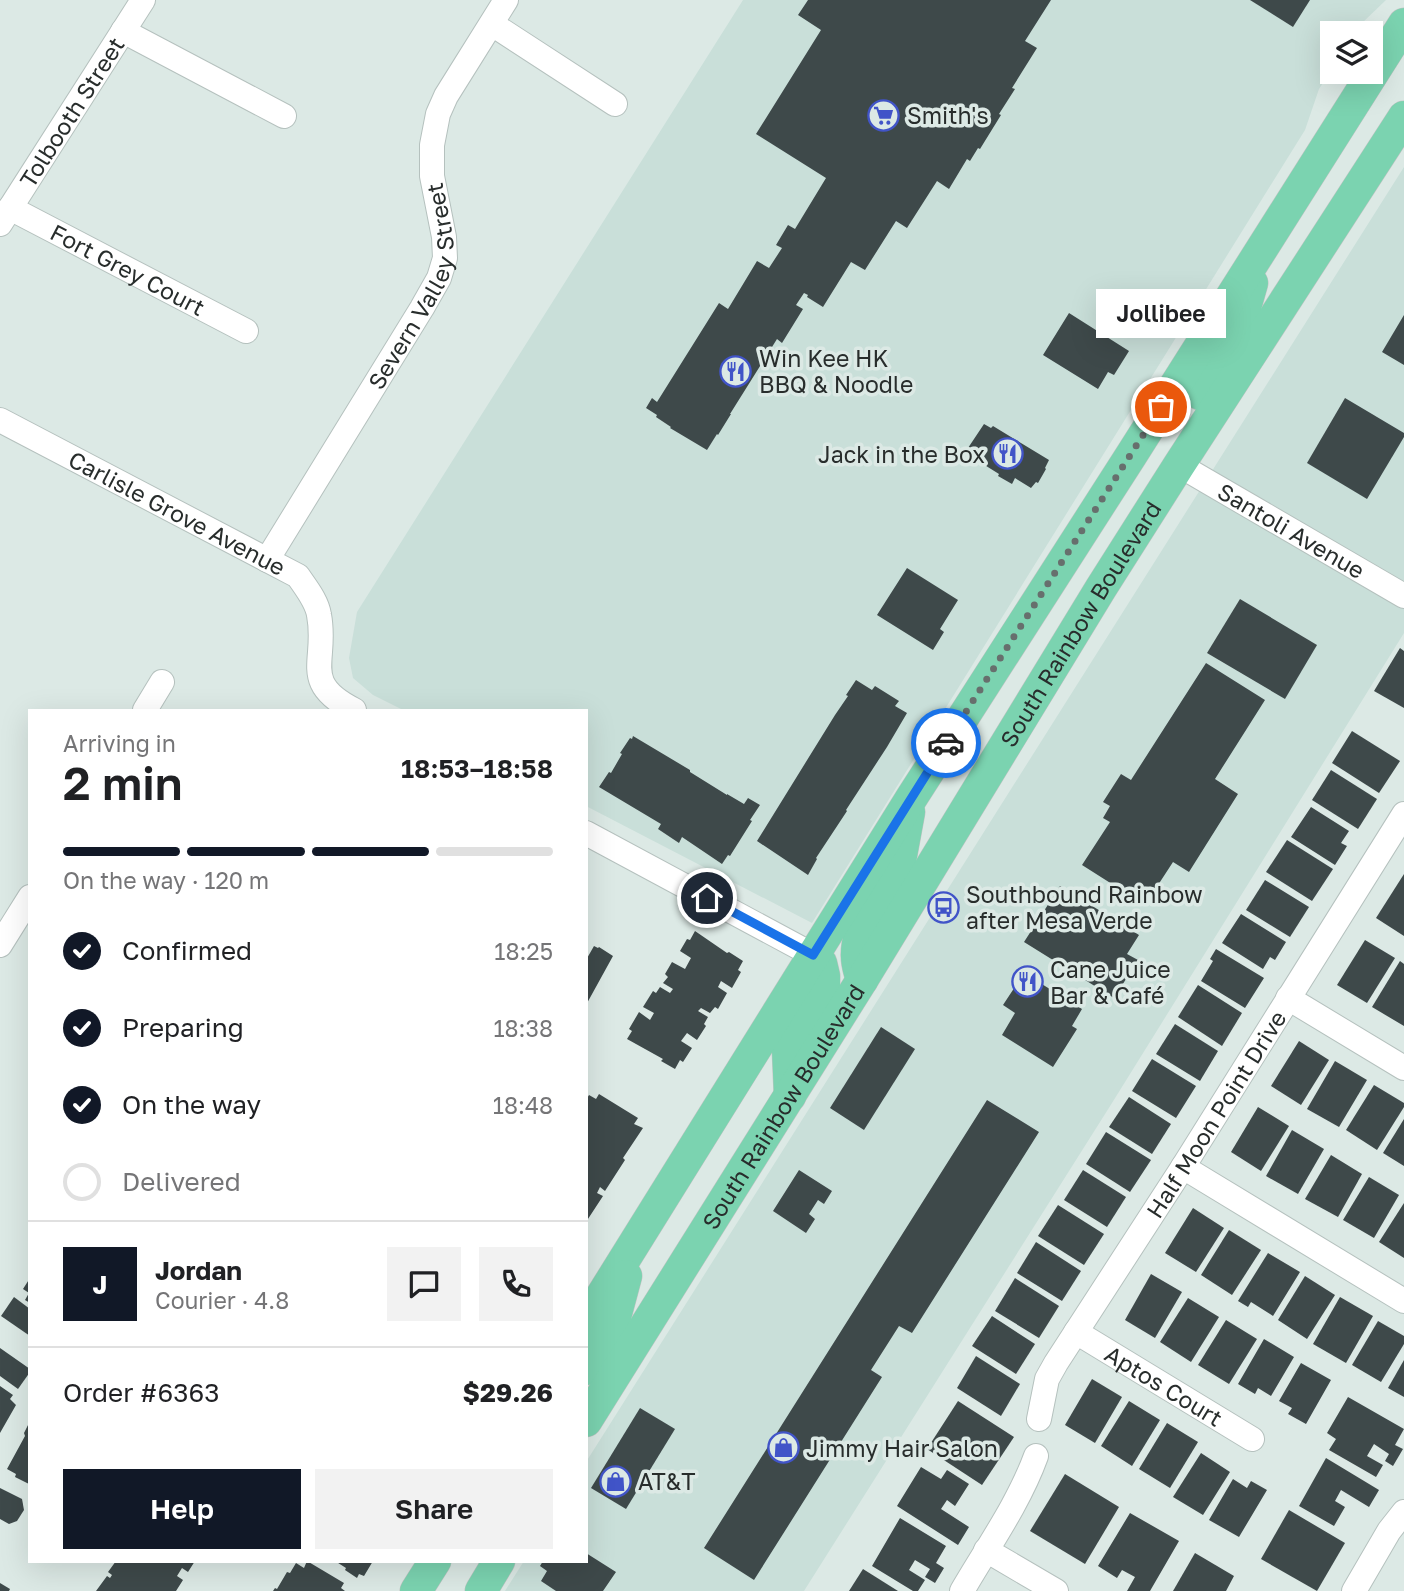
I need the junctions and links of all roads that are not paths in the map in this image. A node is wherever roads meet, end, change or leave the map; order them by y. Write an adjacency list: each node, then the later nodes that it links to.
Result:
1 (143, 0): 5 (street, Tolbooth Street)
2 (506, 0): 3 (street, Severn Valley Street)
3 (492, 24): 6 (street); 15 (street, Severn Valley Street)
4 (1404, 24): 10 (main road, South Rainbow Boulevard)
5 (123, 31): 7 (street); 9 (street, Tolbooth Street)
6 (615, 104)
7 (284, 116)
8 (1404, 117): 14 (main road, South Rainbow Boulevard)
9 (5, 216): 11 (street, Fort Grey Court)
10 (1261, 248): 13 (main road, South Rainbow Boulevard); 14 (main road)
11 (246, 331)
12 (0, 420): 15 (street, Carlisle Grove Avenue)
13 (1132, 454): 16 (main road); 21 (main road, South Rainbow Boulevard)
14 (1179, 465): 16 (main road, South Rainbow Boulevard); 17 (street, Santoli Avenue)
15 (267, 559): 20 (street, Carlisle Grove Avenue)
16 (1101, 588): 27 (main road, South Rainbow Boulevard)
17 (1404, 596)
18 (162, 682): 19 (street)
19 (146, 709)
20 (352, 709)
21 (912, 797): 26 (main road, South Rainbow Boulevard); 27 (main road)
22 (1401, 826): 28 (street, Half Moon Point Drive)
23 (588, 834): 26 (street)
24 (28, 900): 25 (street)
25 (0, 945)
26 (813, 955): 30 (main road); 32 (main road, South Rainbow Boulevard)
27 (862, 980): 30 (main road, South Rainbow Boulevard)
28 (1288, 998): 29 (street); 31 (street, Half Moon Point Drive)
29 (1404, 1068)
30 (790, 1096): 37 (main road, South Rainbow Boulevard)
31 (1183, 1167): 33 (street); 35 (street, Half Moon Point Drive)
32 (633, 1247): 34 (main road, South Rainbow Boulevard); 36 (main road)
33 (1404, 1301)
34 (588, 1318)
35 (1076, 1332): 38 (street, Half Moon Point Drive); 39 (street, Aptos Court)
36 (588, 1366)
37 (588, 1417)
38 (1038, 1419)
39 (1252, 1439)
40 (1036, 1456): 42 (street)
41 (1404, 1512): 51 (street)
42 (986, 1550): 49 (street); 50 (street)
43 (434, 1563): 46 (main road)
44 (476, 1563): 47 (main road)
45 (498, 1563): 48 (main road)
46 (416, 1591)
47 (470, 1591)
48 (481, 1591)
49 (962, 1591)
50 (1056, 1591)
51 (1354, 1591)

